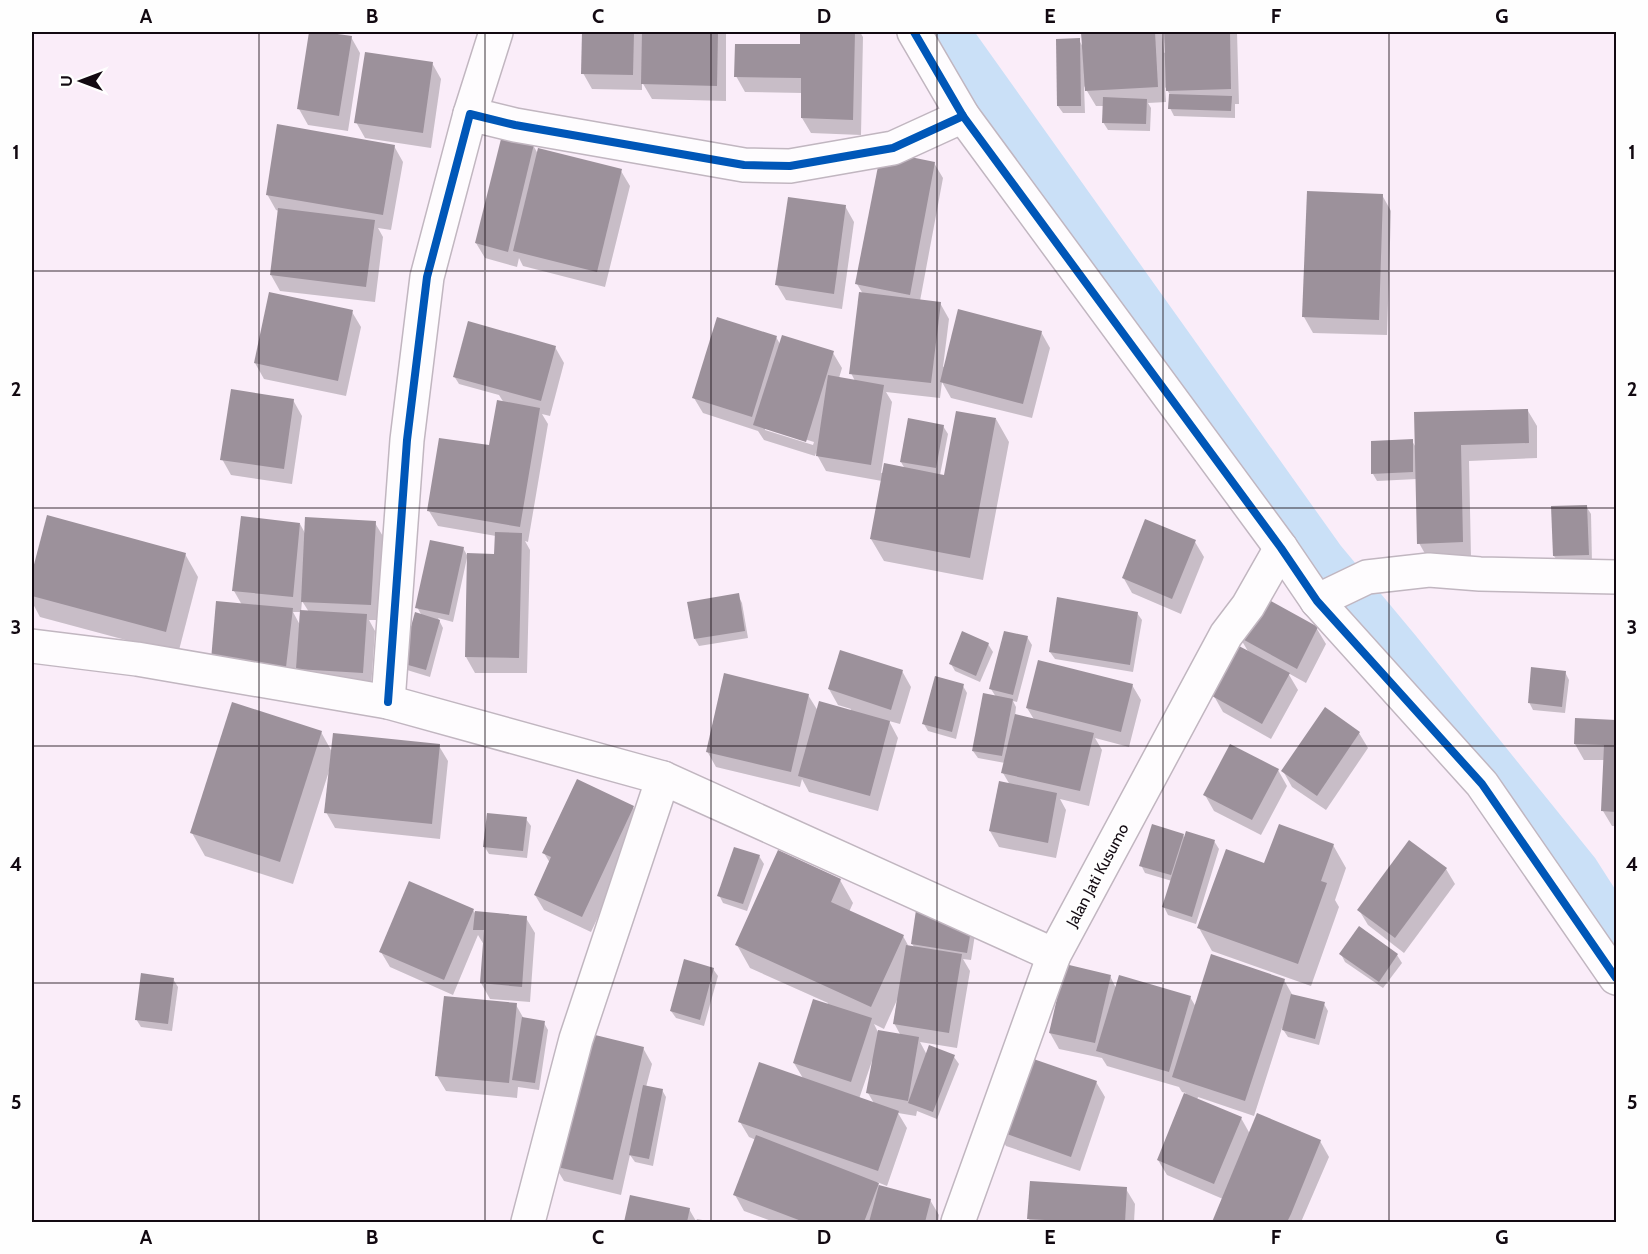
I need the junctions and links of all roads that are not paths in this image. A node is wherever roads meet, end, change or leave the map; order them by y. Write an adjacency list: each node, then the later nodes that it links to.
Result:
1 (496, 32): 3 (street)
2 (914, 32): 4 (street)
3 (470, 114): 4 (street); 9 (street)
4 (963, 116): 5 (street)
5 (1281, 548): 7 (street); 11 (street, Jalan Jati Kusumo)
6 (1617, 577): 7 (street)
7 (1325, 597): 12 (street)
8 (32, 646): 9 (street)
9 (388, 702): 10 (street)
10 (663, 778): 11 (street); 13 (street)
11 (1054, 955): 14 (street, Jalan Jati Kusumo)
12 (1617, 978)
13 (528, 1222)
14 (958, 1222)

